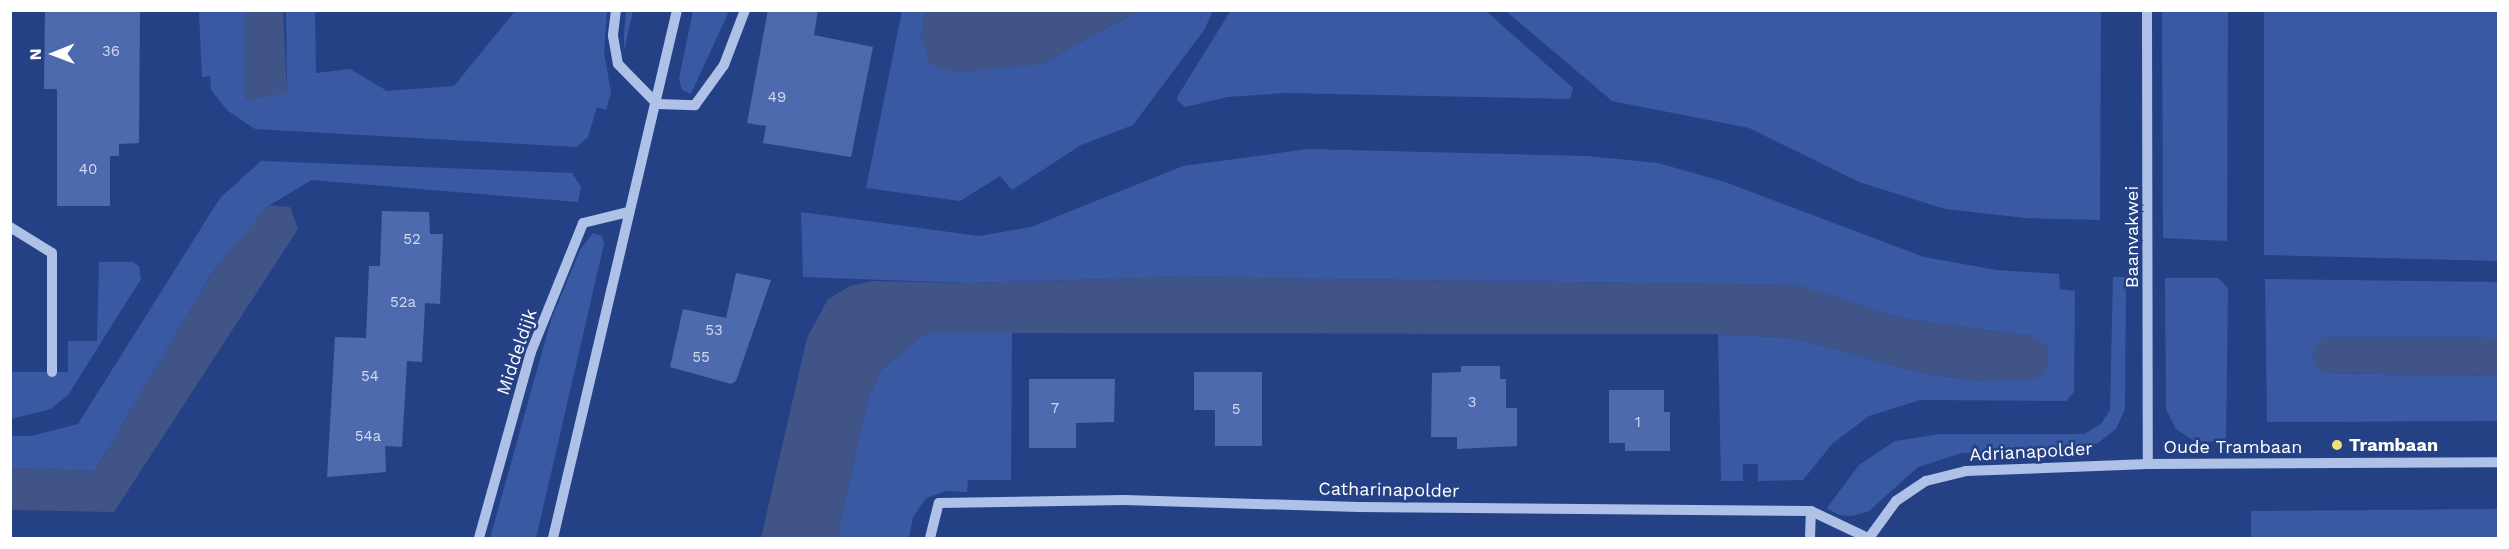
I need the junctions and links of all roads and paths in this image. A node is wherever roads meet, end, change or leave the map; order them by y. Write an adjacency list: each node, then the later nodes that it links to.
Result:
1 (615, 10): 5 (street)
2 (677, 10): 5 (street)
3 (745, 10): 5 (street)
4 (2147, 10): 10 (street, Baanvakwei)
5 (657, 104): 6 (street)
6 (628, 212): 12 (street, Middeldijk); 13 (street)
7 (10, 227): 8 (street)
8 (52, 372)
9 (2499, 462): 10 (street, Oude Trambaan)
10 (2148, 464): 16 (street, Adrianapolder)
11 (1811, 511): 14 (street, Catharinapolder); 15 (street); 16 (street, Catharinapolder)
12 (479, 538)
13 (553, 538)
14 (930, 538)
15 (1810, 538)
16 (1869, 538)

